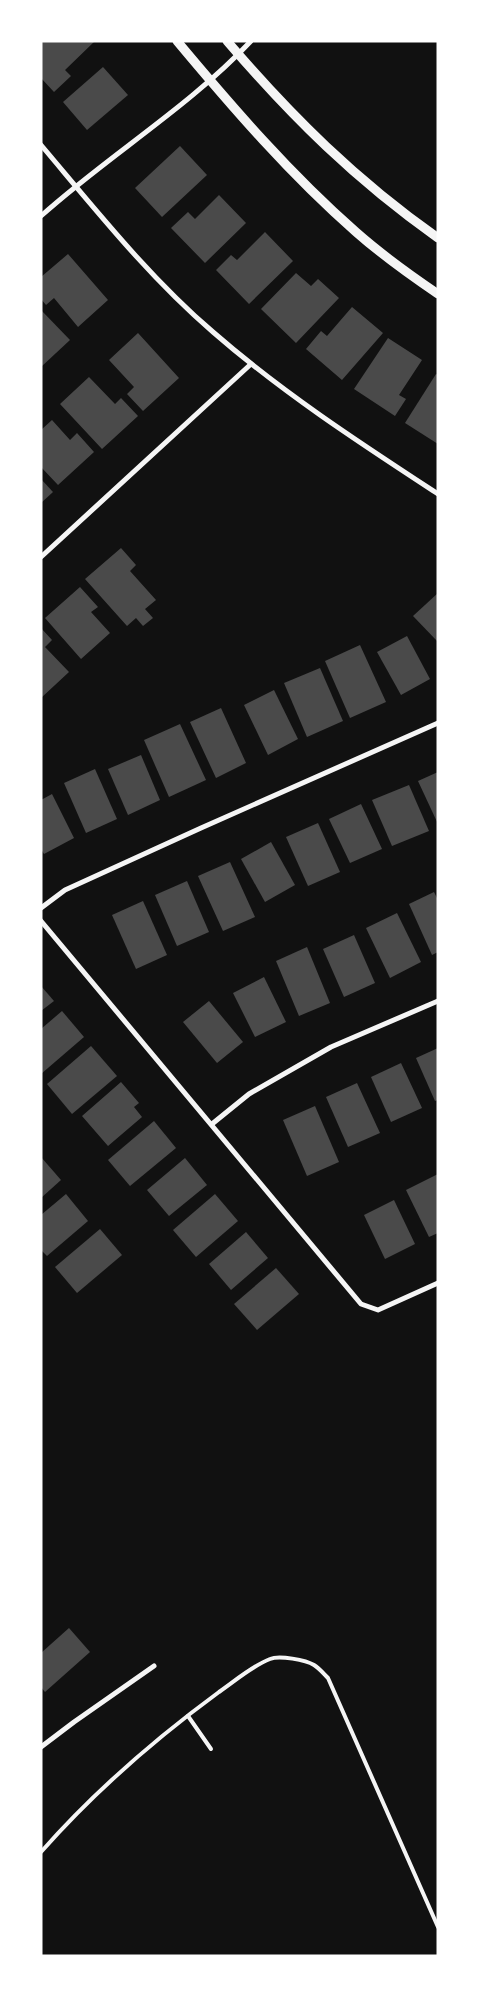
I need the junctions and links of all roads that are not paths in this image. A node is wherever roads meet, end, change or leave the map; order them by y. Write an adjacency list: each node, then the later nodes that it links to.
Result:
1 (177, 41): 5 (street)
2 (227, 41): 4 (street)
3 (251, 41): 4 (street)
4 (239, 54): 5 (street); 9 (street)
5 (210, 81): 7 (street); 10 (street)
6 (41, 145): 7 (street)
7 (75, 185): 8 (street); 11 (street)
8 (41, 216)
9 (438, 238)
10 (438, 294)
11 (251, 364): 12 (street); 13 (street)
12 (438, 494)
13 (41, 558)
14 (438, 723): 15 (street)
15 (41, 908)
16 (41, 921): 18 (street)
17 (438, 1001): 18 (street)
18 (212, 1124): 19 (street)
19 (438, 1283)
20 (154, 1666): 22 (street)
21 (188, 1716): 23 (lane); 24 (lane); 25 (lane)
22 (41, 1747)
23 (211, 1749)
24 (41, 1852)
25 (438, 1927)

